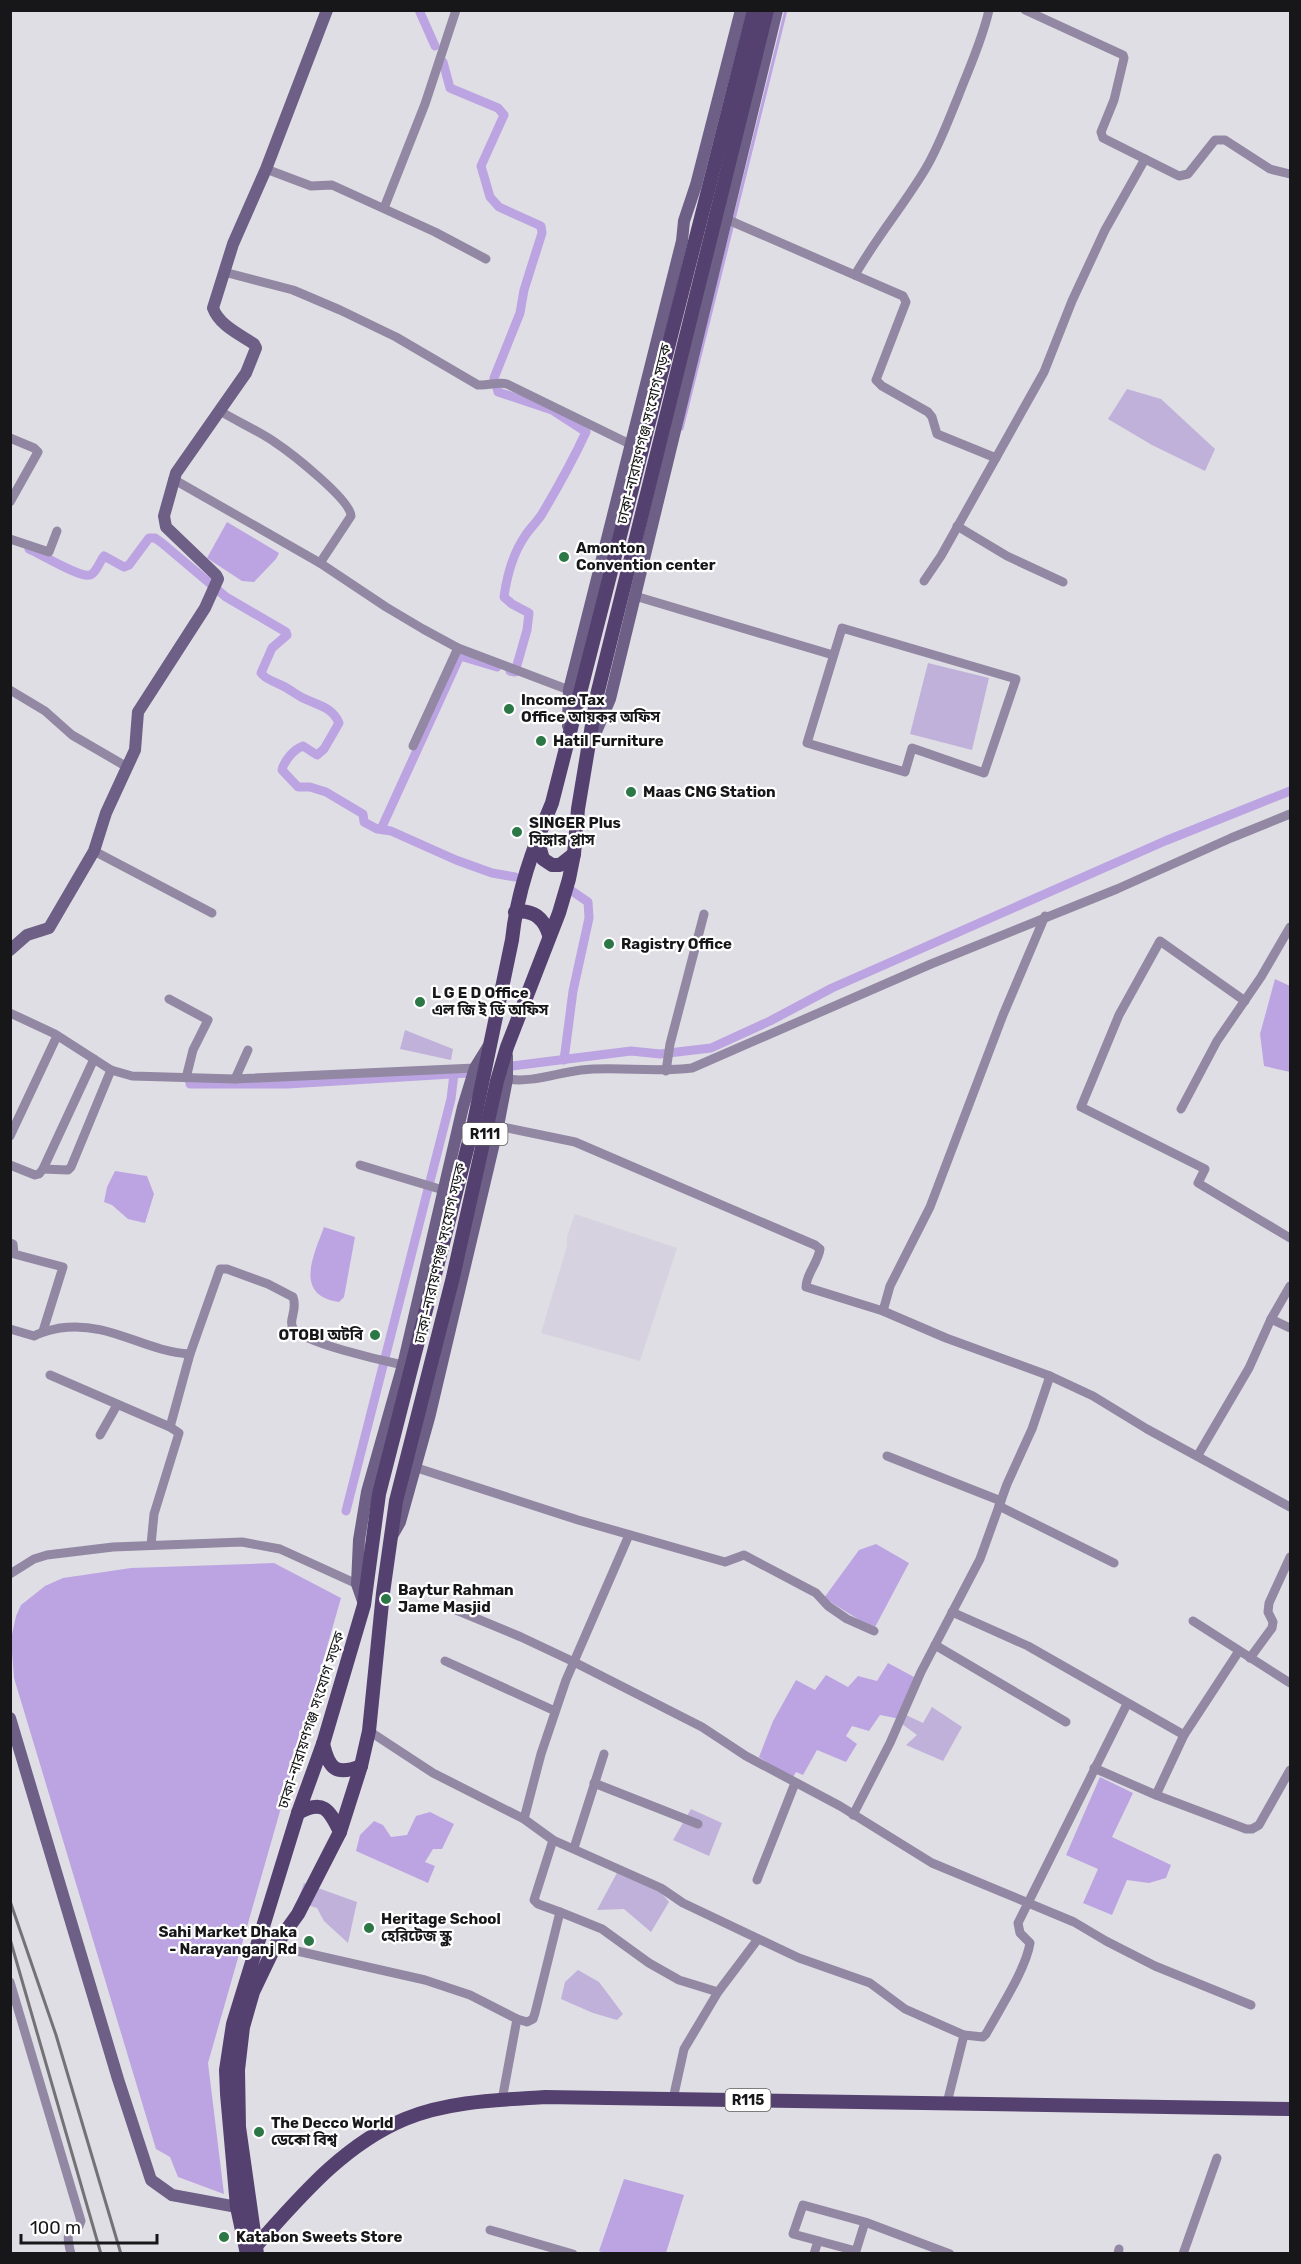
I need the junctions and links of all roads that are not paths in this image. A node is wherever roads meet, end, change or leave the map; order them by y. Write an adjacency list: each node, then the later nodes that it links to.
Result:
1 (327, 10): 10 (street)
2 (456, 10): 12 (street)
3 (741, 10): 19 (street)
4 (754, 10): 19 (main road, ঢাকা-নারায়ণগঞ্জ সংযোগ সড়ক / R111)
5 (767, 10): 36 (main road, ঢাকা-নারায়ণগঞ্জ সংযোগ সড়ক / R111)
6 (777, 10): 13 (street)
7 (989, 10): 16 (street)
8 (1025, 10): 9 (street)
9 (1145, 159): 11 (street); 20 (street)
10 (266, 169): 12 (street); 15 (street)
11 (1290, 174)
12 (384, 208): 14 (street)
13 (726, 219): 16 (street); 29 (street)
14 (486, 258)
15 (224, 272): 17 (street); 19 (street)
16 (855, 275): 20 (street)
17 (220, 411): 21 (street); 26 (street)
18 (10, 438): 22 (street)
19 (636, 447): 33 (street); 34 (main road, ঢাকা-নারায়ণগঞ্জ সংযোগ সড়ক / R111)
20 (996, 458): 23 (street)
21 (173, 479): 26 (street); 37 (street)
22 (10, 502)
23 (957, 526): 27 (street); 28 (street)
24 (57, 531): 25 (street)
25 (10, 539)
26 (320, 563): 30 (street)
27 (924, 581)
28 (1063, 582)
29 (635, 596): 31 (street); 36 (street)
30 (458, 648): 33 (street); 35 (street)
31 (833, 655): 31 (street)
32 (10, 690): 37 (street)
33 (569, 690): 34 (street)
34 (567, 742): 39 (main road, ঢাকা-নারায়ণগঞ্জ সংযোগ সড়ক / R111)
35 (413, 746)
36 (588, 749): 41 (main road, ঢাকা-নারায়ণগঞ্জ সংযোগ সড়ক / R111)
37 (127, 767): 40 (street)
38 (1290, 814): 45 (street)
39 (537, 839): 41 (main road); 42 (main road, ঢাকা-নারায়ণগঞ্জ সংযোগ সড়ক / R111)
40 (94, 851): 43 (street); 48 (street)
41 (574, 854): 47 (main road, ঢাকা-নারায়ণগঞ্জ সংযোগ সড়ক / R111)
42 (515, 912): 47 (main road); 53 (main road, ঢাকা-নারায়ণগঞ্জ সংযোগ সড়ক / R111)
43 (212, 913)
44 (704, 914): 59 (street)
45 (1045, 916): 59 (street); 73 (street)
46 (1290, 927): 50 (street)
47 (549, 935): 54 (main road, ঢাকা-নারায়ণগঞ্জ সংযোগ সড়ক / R111)
48 (10, 950)
49 (169, 999): 60 (street)
50 (1245, 1001): 63 (street); 70 (street)
51 (10, 1013): 52 (street)
52 (57, 1036): 56 (street); 65 (street)
53 (492, 1041): 57 (street); 97 (main road, ঢাকা-নারায়ণগঞ্জ সংযোগ সড়ক / R111)
54 (507, 1047): 62 (street); 91 (main road, ঢাকা-নারায়ণগঞ্জ সংযোগ সড়ক / R111)
55 (248, 1050): 61 (street)
56 (94, 1059): 58 (street); 68 (street)
57 (475, 1068): 61 (street); 69 (street)
58 (111, 1070): 60 (street); 68 (street)
59 (666, 1070): 62 (street)
60 (186, 1078): 61 (street)
61 (235, 1079)
62 (507, 1079): 64 (street)
63 (1181, 1109)
64 (498, 1126): 73 (street); 87 (street)
65 (10, 1136)
66 (10, 1165): 68 (street)
67 (360, 1165): 69 (street)
68 (43, 1169)
69 (440, 1189): 79 (street)
70 (1290, 1238)
71 (10, 1243): 77 (street)
72 (1290, 1286): 74 (street)
73 (883, 1311): 81 (street)
74 (1271, 1319): 75 (street); 85 (street)
75 (1290, 1328)
76 (10, 1329): 77 (street)
77 (43, 1331): 78 (street)
78 (190, 1354): 79 (street); 83 (street)
79 (398, 1364): 96 (street)
80 (50, 1375): 82 (street)
81 (1050, 1376): 85 (street); 88 (street)
82 (117, 1405): 83 (street); 84 (street)
83 (170, 1427): 92 (street)
84 (100, 1435)
85 (1198, 1455): 89 (street)
86 (887, 1456): 88 (street)
87 (414, 1467): 90 (street); 91 (street)
88 (1000, 1504): 94 (street); 99 (street)
89 (1290, 1507)
90 (629, 1535): 101 (street); 106 (street)
91 (390, 1540): 112 (main road, ঢাকা-নারায়ণগঞ্জ সংযোগ সড়ক / R111)
92 (151, 1545): 95 (street); 96 (street)
93 (1290, 1557): 104 (street)
94 (1114, 1563)
95 (10, 1574)
96 (357, 1584): 97 (street)
97 (364, 1605): 114 (main road, ঢাকা-নারায়ণগঞ্জ সংযোগ সড়ক / R111)
98 (456, 1610): 106 (street)
99 (952, 1612): 102 (street); 108 (street)
100 (1193, 1621): 103 (street)
101 (874, 1631)
102 (935, 1645): 111 (street); 123 (street)
103 (1239, 1651): 104 (street); 113 (street)
104 (1250, 1658): 107 (street)
105 (445, 1661): 109 (street)
106 (574, 1662): 109 (street); 120 (street)
107 (1290, 1683)
108 (1127, 1704): 113 (street); 117 (street)
109 (555, 1711): 124 (street)
110 (10, 1718): 144 (street)
111 (1066, 1722)
112 (369, 1731): 116 (main road, ঢাকা-নারায়ণগঞ্জ সংযোগ সড়ক / R111); 124 (street)
113 (1184, 1735): 121 (street)
114 (323, 1744): 116 (main road); 122 (main road, ঢাকা-নারায়ণগঞ্জ সংযোগ সড়ক / R111)
115 (604, 1754): 119 (street)
116 (361, 1766): 126 (main road, ঢাকা-নারায়ণগঞ্জ সংযোগ সড়ক / R111)
117 (1094, 1768): 121 (street); 130 (street)
118 (1290, 1770): 121 (street)
119 (594, 1783): 125 (street); 128 (street)
120 (795, 1783): 123 (street); 129 (street)
121 (1156, 1794)
122 (298, 1813): 126 (main road); 144 (main road, ঢাকা-নারায়ণগঞ্জ সংযোগ সড়ক / R111)
123 (853, 1815): 130 (street)
124 (524, 1819): 127 (street)
125 (698, 1824)
126 (340, 1832): 133 (main road, ঢাকা-নারায়ণগঞ্জ সংযোগ সড়ক / R111)
127 (553, 1840): 128 (street); 131 (street)
128 (574, 1848): 132 (street)
129 (757, 1880)
130 (1028, 1903): 136 (street); 138 (street)
131 (560, 1912): 135 (street); 137 (street)
132 (758, 1939): 135 (street); 138 (street)
133 (275, 1946): 137 (street); 149 (main road, ঢাকা-নারায়ণগঞ্জ সংযোগ সড়ক / R111)
134 (10, 1982): 151 (street)
135 (718, 1992): 139 (street)
136 (1251, 2005)
137 (518, 2019): 140 (street)
138 (964, 2035): 141 (street)
139 (673, 2099): 140 (main road, R115); 141 (main road, R115)
140 (502, 2100): 149 (main road, R115)
141 (947, 2103): 142 (main road, R115)
142 (1290, 2109)
143 (1217, 2158): 155 (street)
144 (237, 2207): 149 (main road, ঢাকা-নারায়ণগঞ্জ সংযোগ সড়ক / R111)
145 (865, 2222): 147 (street); 150 (street); 154 (street)
146 (490, 2230): 148 (street)
147 (818, 2241): 150 (street); 153 (street)
148 (547, 2250): 152 (street)
149 (253, 2251)
150 (856, 2252)
151 (71, 2253)
152 (573, 2253)
153 (814, 2253)
154 (950, 2253)
155 (1183, 2253)

